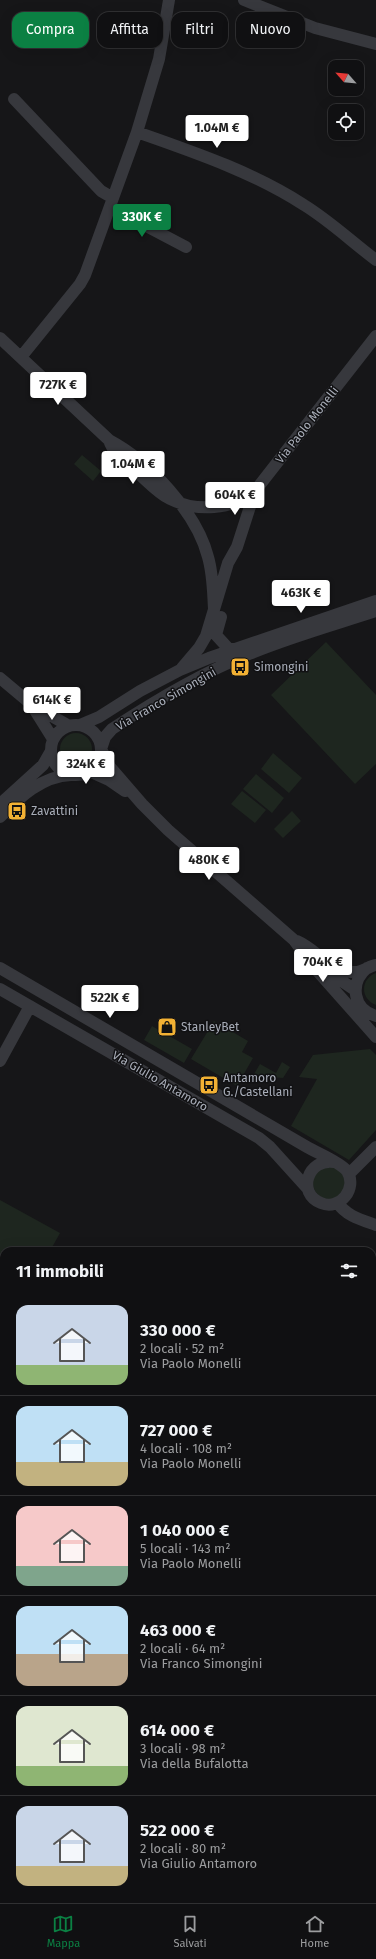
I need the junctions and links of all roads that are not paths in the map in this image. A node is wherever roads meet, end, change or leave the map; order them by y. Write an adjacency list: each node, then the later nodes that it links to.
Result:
1 (169, 0): 5 (street)
2 (244, 0): 3 (street)
3 (376, 44)
4 (14, 99): 6 (street)
5 (137, 132): 6 (street); 8 (street)
6 (111, 202): 7 (street); 11 (street)
7 (186, 247)
8 (376, 260)
9 (376, 336): 12 (street, Via Paolo Monelli)
10 (0, 338): 11 (street)
11 (21, 357): 13 (street)
12 (255, 491): 13 (street, Via Paolo Monelli); 14 (street)
13 (182, 503): 16 (street)
14 (238, 547): 16 (street); 18 (street)
15 (376, 601): 19 (street, Via Franco Simongini)
16 (214, 609): 21 (street)
17 (376, 611): 24 (street, Via Franco Simongini)
18 (216, 635): 19 (street); 20 (street)
19 (233, 650): 20 (street, Via Franco Simongini)
20 (209, 658): 21 (street, Via Franco Simongini); 24 (street)
21 (180, 670): 23 (street, Via Franco Simongini)
22 (0, 678): 25 (street)
23 (140, 691): 26 (street); 27 (street, Via Franco Simongini)
24 (162, 699): 26 (street, Via Franco Simongini)
25 (31, 704): 27 (street); 28 (street)
26 (150, 706): 29 (street, Via Franco Simongini)
27 (75, 725): 28 (street); 29 (street)
28 (52, 745): 31 (street); 32 (street)
29 (101, 749): 30 (street); 33 (street)
30 (89, 771): 31 (street); 33 (street)
31 (75, 775): 34 (street)
32 (0, 804)
33 (142, 804): 35 (street)
34 (0, 817)
35 (294, 940): 36 (street); 37 (street)
36 (305, 956): 40 (street); 44 (street)
37 (371, 967): 40 (street)
38 (0, 968): 47 (street, Via Giulio Antamoro)
39 (0, 989): 41 (street, Via Giulio Antamoro)
40 (355, 990): 42 (street)
41 (30, 1006): 45 (street); 49 (street, Via Giulio Antamoro)
42 (371, 1014): 43 (street)
43 (376, 1030)
44 (376, 1037)
45 (0, 1061)
46 (376, 1147): 48 (street)
47 (334, 1162): 48 (street, Via Giulio Antamoro); 49 (street)
48 (349, 1174): 50 (street)
49 (308, 1189): 50 (street, Via Giulio Antamoro)
50 (338, 1203): 51 (street)
51 (376, 1225)

